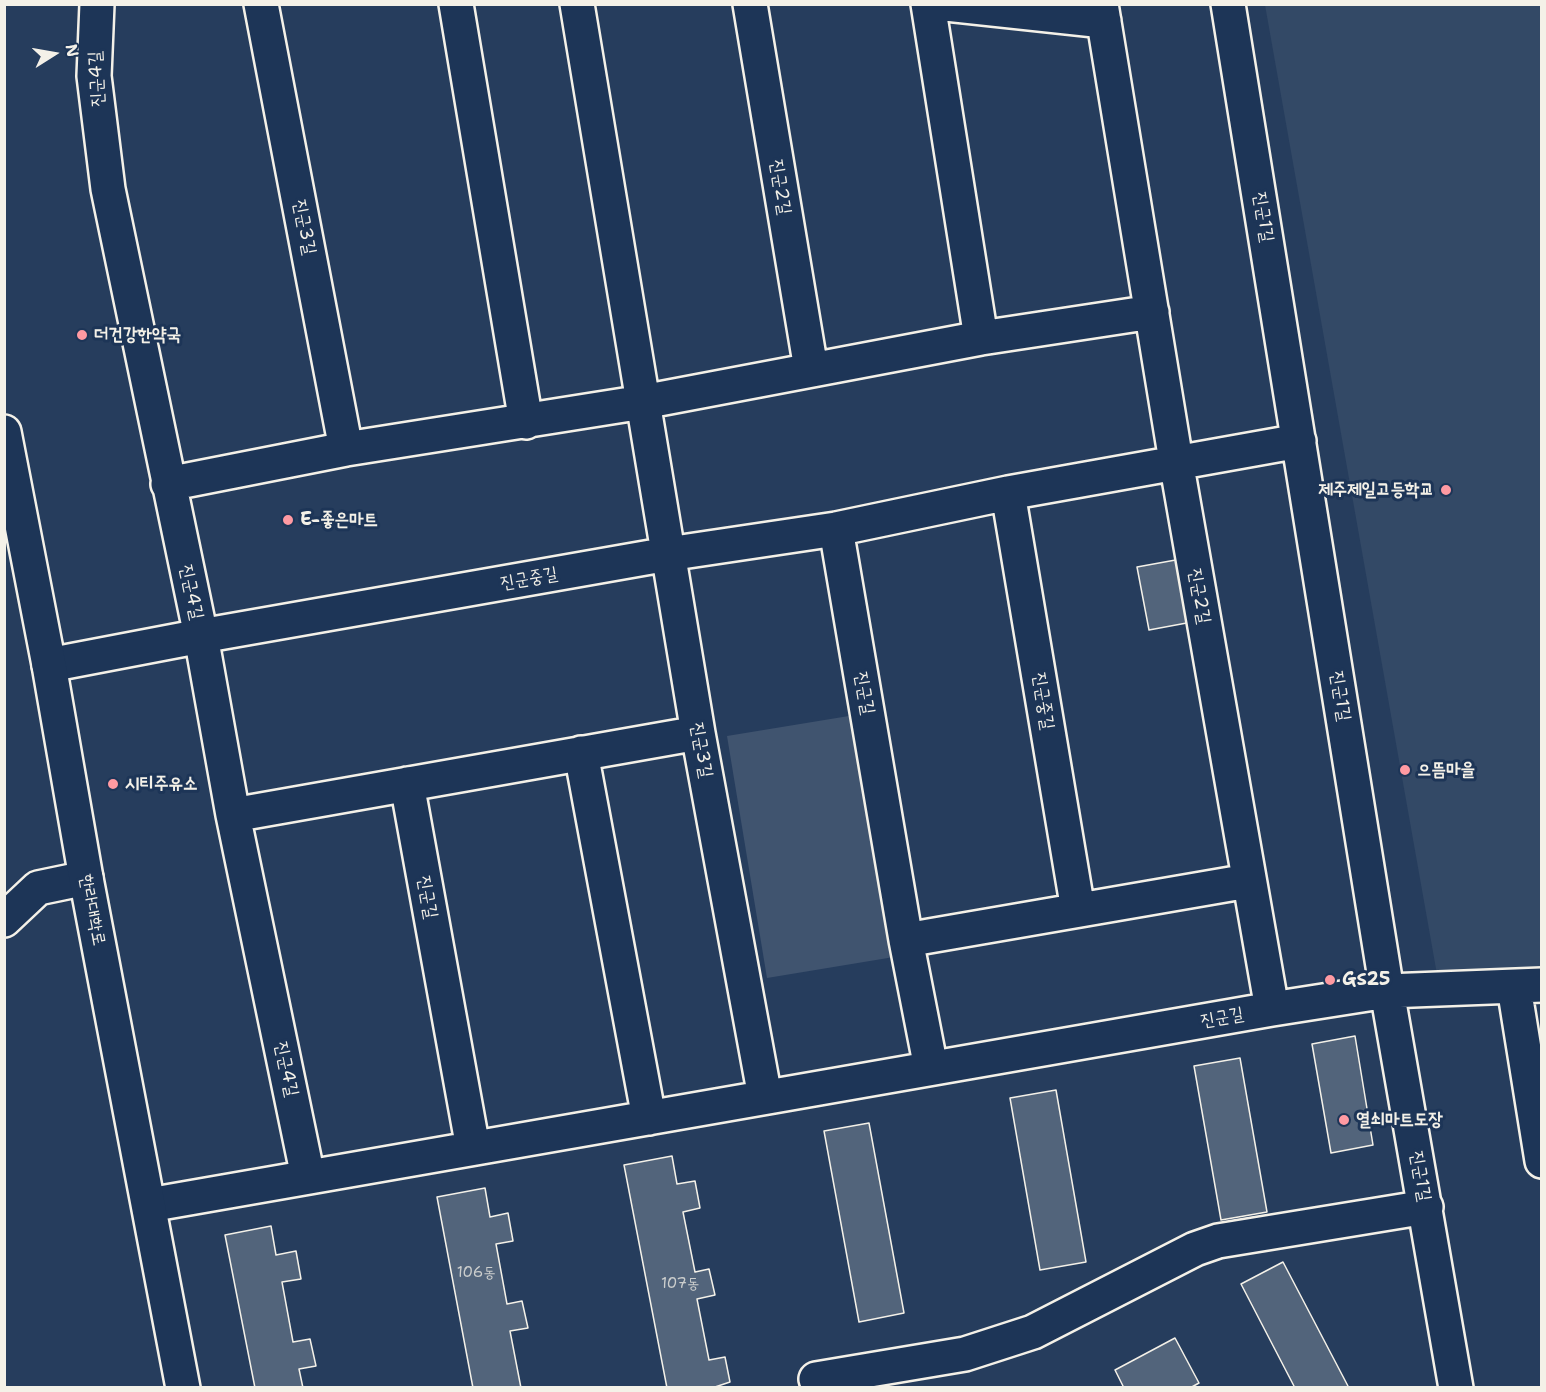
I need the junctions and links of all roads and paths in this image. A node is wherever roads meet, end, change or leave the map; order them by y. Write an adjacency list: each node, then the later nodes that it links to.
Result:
1 (97, 4): 19 (street, 진군4길)
2 (261, 4): 17 (street, 진군3길)
3 (456, 4): 14 (street)
4 (577, 4): 13 (street, 진군3길)
5 (750, 4): 12 (street, 진군2길)
6 (928, 4): 11 (street)
7 (946, 4): 9 (street)
8 (1228, 4): 16 (street, 진군1길)
9 (1103, 13): 10 (street, 진군2길)
10 (1152, 312): 11 (street); 18 (street, 진군2길)
11 (981, 338): 12 (street)
12 (811, 369): 13 (street)
13 (643, 402): 14 (street); 22 (street, 진군3길)
14 (526, 422): 17 (street)
15 (4, 432): 24 (street, 한라대학로)
16 (1299, 441): 18 (street, 진군중길); 35 (street, 진군1길)
17 (346, 449): 19 (street)
18 (1176, 461): 20 (street, 진군중길); 30 (street, 진군2길)
19 (168, 484): 23 (street, 진군4길)
20 (1008, 493): 21 (street, 진군중길); 31 (street, 진군중길)
21 (836, 530): 22 (street, 진군중길); 33 (street, 진군길)
22 (668, 554): 23 (street, 진군중길); 25 (street, 진군3길)
23 (201, 636): 24 (street, 진군중길); 28 (street, 진군4길)
24 (50, 665): 29 (street, 한라대학로)
25 (698, 733): 26 (street); 38 (street, 진군3길)
26 (581, 753): 27 (street); 39 (street)
27 (407, 784): 28 (street); 40 (street, 진군길)
28 (233, 816): 42 (street, 진군4길)
29 (86, 878): 32 (street); 43 (street, 한라대학로)
30 (1248, 880): 31 (street); 36 (street, 진군2길)
31 (1078, 910): 33 (street)
32 (4, 920)
33 (906, 940): 37 (street, 진군길)
34 (1528, 986): 35 (street, 진군길); 41 (street, 진군길)
35 (1387, 991): 36 (street, 진군길); 44 (street, 진군1길)
36 (1272, 1009): 37 (street, 진군길)
37 (931, 1068): 38 (street, 진군길)
38 (765, 1098): 39 (street, 진군길)
39 (649, 1118): 40 (street, 진군길)
40 (472, 1148): 42 (street, 진군길)
41 (1542, 1161)
42 (308, 1177): 43 (street, 진군길)
43 (149, 1205): 46 (street, 한라대학로)
44 (1426, 1207): 45 (street); 47 (street, 진군1길)
45 (816, 1379)
46 (183, 1388)
47 (1456, 1388)

